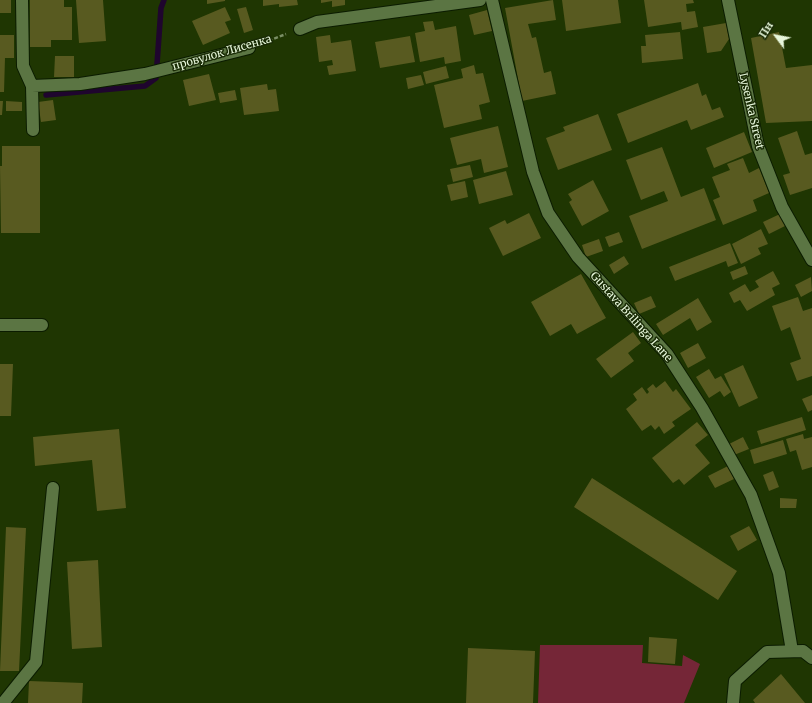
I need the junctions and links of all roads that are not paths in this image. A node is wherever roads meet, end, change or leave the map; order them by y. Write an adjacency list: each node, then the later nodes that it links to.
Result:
1 (22, 0): 7 (street)
2 (480, 0): 5 (street)
3 (492, 0): 13 (street, Gustava Brilinga Lane)
4 (728, 0): 9 (street, Lysenka Street)
5 (300, 29)
6 (249, 48): 7 (street, провулок Лисенка)
7 (32, 86): 8 (street)
8 (33, 130)
9 (812, 260)
10 (0, 325): 11 (street)
11 (42, 325)
12 (53, 488): 15 (street)
13 (792, 651): 14 (street); 16 (street)
14 (812, 658)
15 (3, 703)
16 (733, 703)

